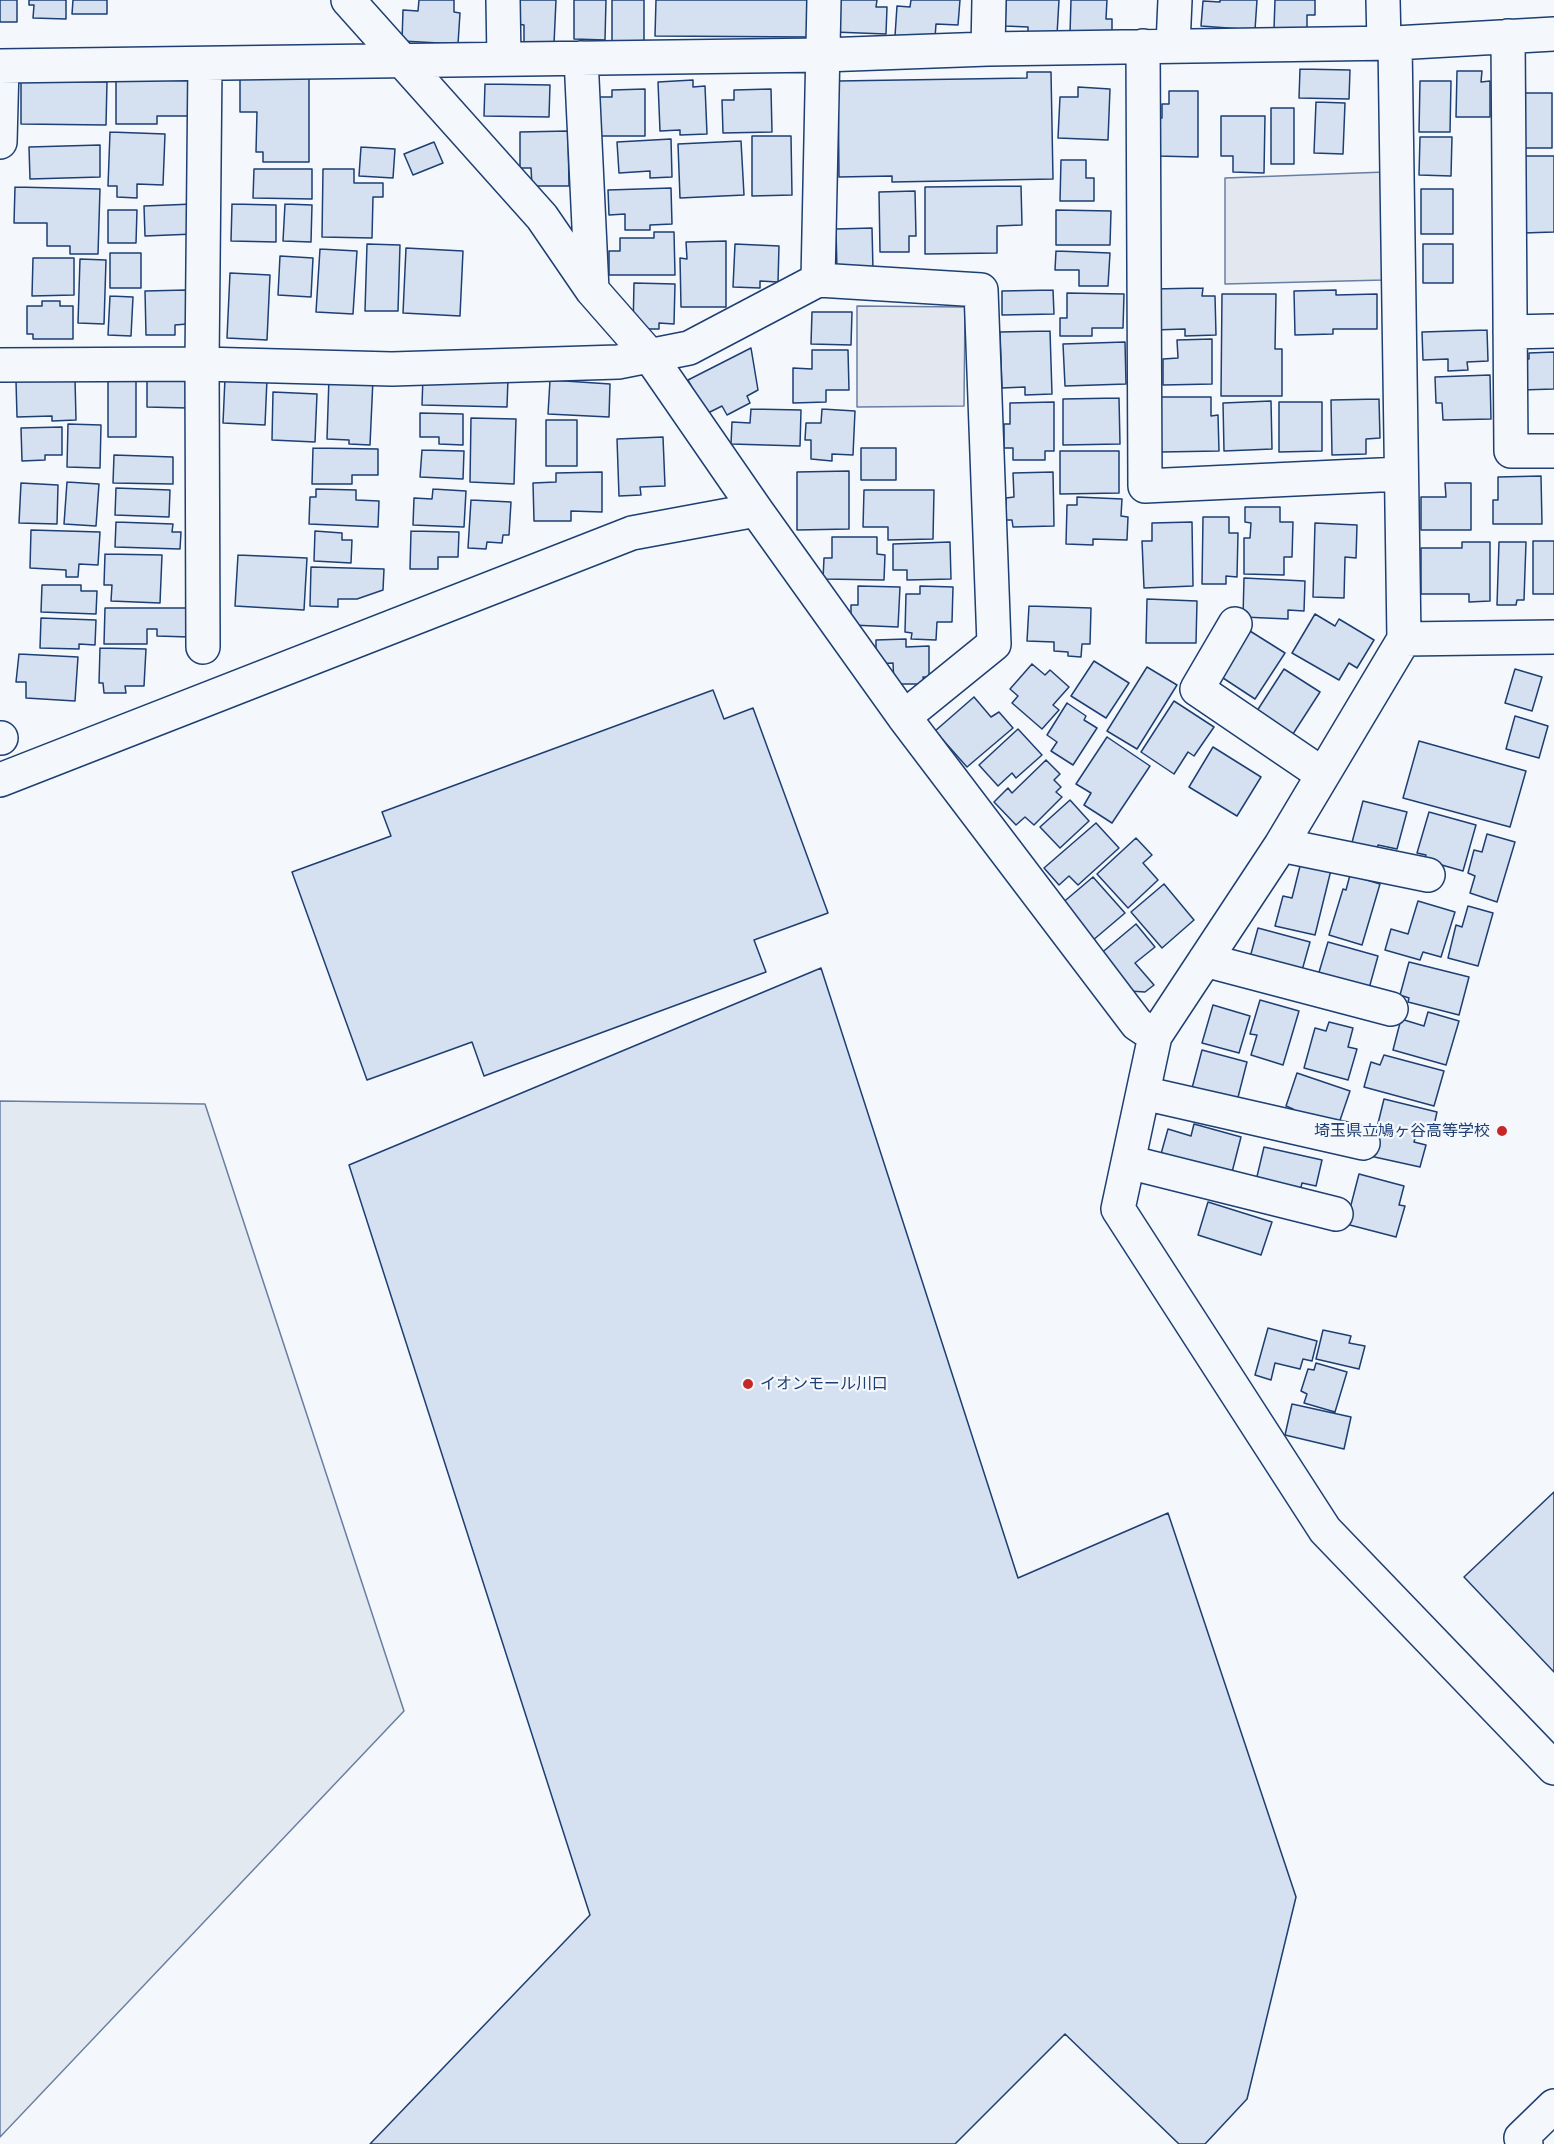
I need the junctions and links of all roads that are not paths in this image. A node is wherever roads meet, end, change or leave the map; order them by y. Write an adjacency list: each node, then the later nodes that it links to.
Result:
1 (348, 0): 15 (street)
2 (503, 0): 14 (street)
3 (824, 0): 12 (street)
4 (989, 0): 11 (street)
5 (1174, 0): 10 (street)
6 (1383, 0): 9 (street)
7 (1554, 34): 8 (street)
8 (1508, 36): 9 (street); 22 (street)
9 (1389, 43): 10 (street); 27 (street)
10 (1158, 46): 11 (street); 27 (street)
11 (988, 49): 12 (street)
12 (823, 55): 13 (street); 19 (street)
13 (581, 58): 14 (street); 20 (street)
14 (504, 59): 15 (street)
15 (402, 62): 16 (street); 20 (street)
16 (205, 64): 17 (street); 24 (street)
17 (1, 66): 18 (street)
18 (0, 142)
19 (818, 280): 23 (street); 33 (street)
20 (592, 290): 23 (street)
21 (1554, 331): 22 (street)
22 (1510, 332): 26 (street)
23 (649, 355): 24 (street); 28 (street)
24 (202, 364): 25 (street); 32 (street)
25 (0, 365)
26 (1554, 451)
27 (1401, 474): 31 (street)
28 (756, 510): 33 (street); 35 (street)
29 (1234, 624): 34 (street)
30 (1554, 637): 31 (street)
31 (1404, 639): 34 (street)
32 (203, 647)
33 (904, 717): 40 (street)
34 (1322, 774): 36 (street)
35 (0, 780)
36 (1281, 845): 37 (street); 38 (street)
37 (1428, 875)
38 (1205, 960): 39 (street); 40 (street)
39 (1391, 1009)
40 (1155, 1036): 41 (street)
41 (1143, 1093): 42 (street); 43 (street)
42 (1363, 1143)
43 (1128, 1162): 44 (street); 45 (street)
44 (1336, 1214)
45 (1554, 1768)
46 (1554, 2106): 47 (street)
47 (1520, 2142)

